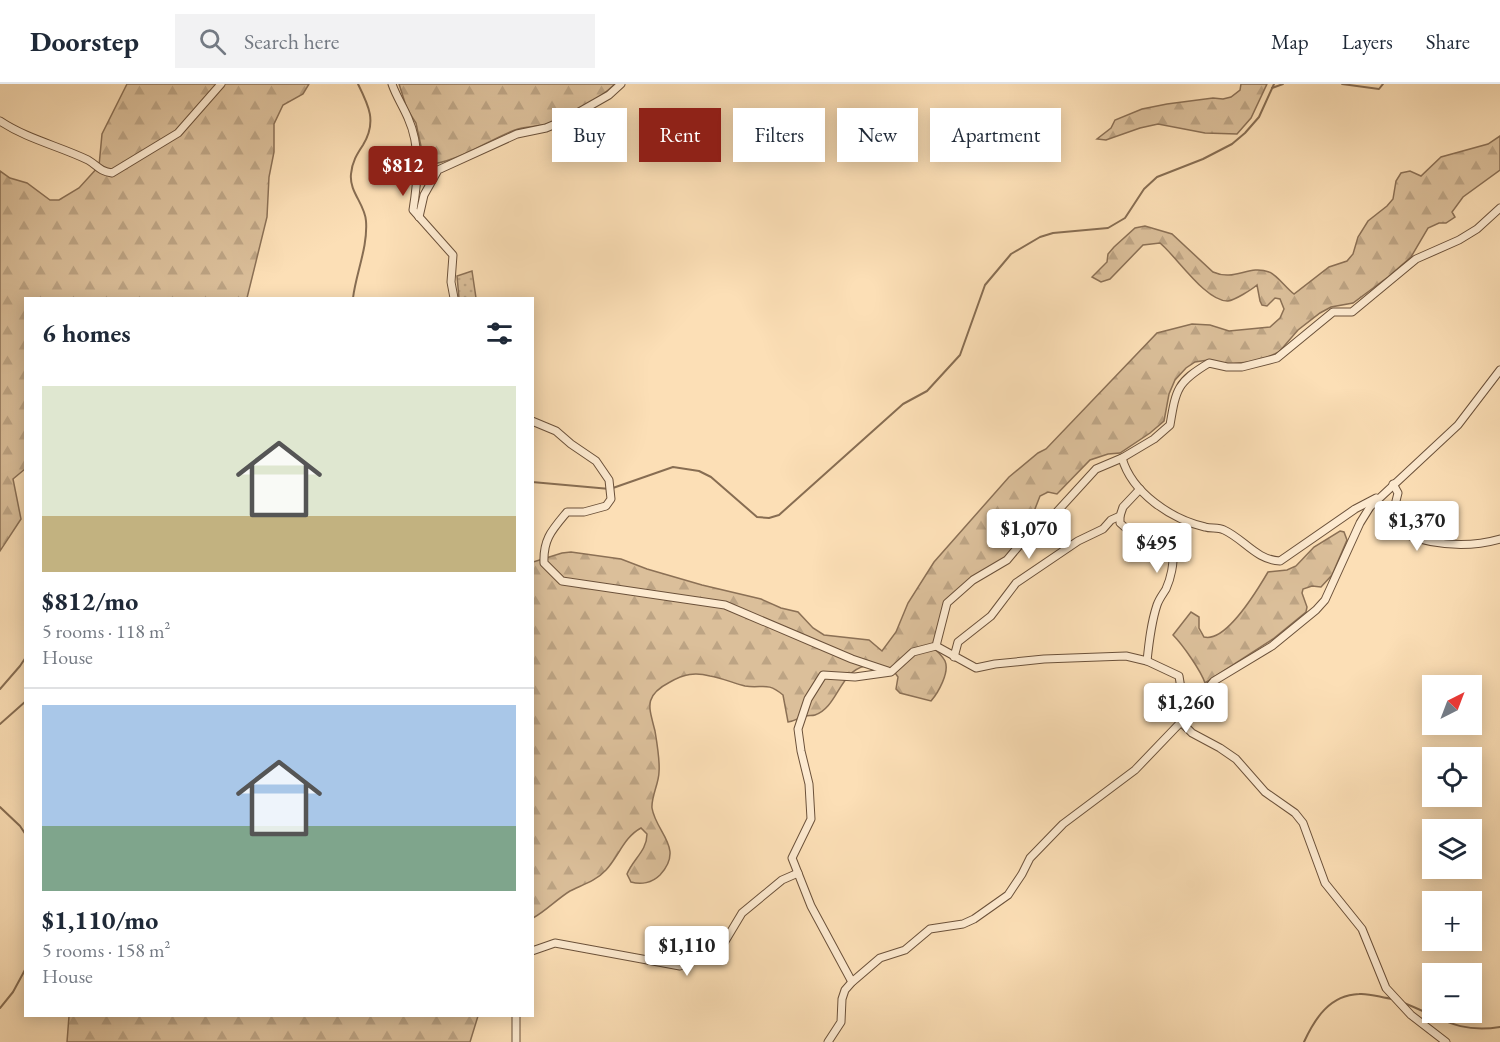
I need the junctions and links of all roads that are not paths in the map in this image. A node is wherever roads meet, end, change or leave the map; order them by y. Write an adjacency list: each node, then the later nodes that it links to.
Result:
1 (220, 84): 4 (street)
2 (392, 84): 6 (street)
3 (621, 84): 6 (street)
4 (0, 121)
5 (1500, 208): 10 (street)
6 (418, 217): 7 (street)
7 (454, 297)
8 (1500, 370): 11 (street)
9 (534, 422): 19 (street)
10 (1122, 458): 12 (street); 16 (street)
11 (1393, 484): 13 (street); 15 (street)
12 (1140, 489): 13 (street); 14 (street)
13 (1382, 495): 20 (street)
14 (1120, 516): 17 (street); 18 (street)
15 (1500, 539)
16 (936, 646): 17 (street); 19 (street)
17 (954, 657): 18 (street)
18 (1147, 661): 20 (street)
19 (891, 672): 21 (street)
20 (1181, 722): 23 (street); 27 (street)
21 (798, 873): 22 (street); 23 (street)
22 (534, 950)
23 (852, 982): 26 (street)
24 (516, 1017): 25 (street)
25 (516, 1042)
26 (828, 1042)
27 (1446, 1042)

